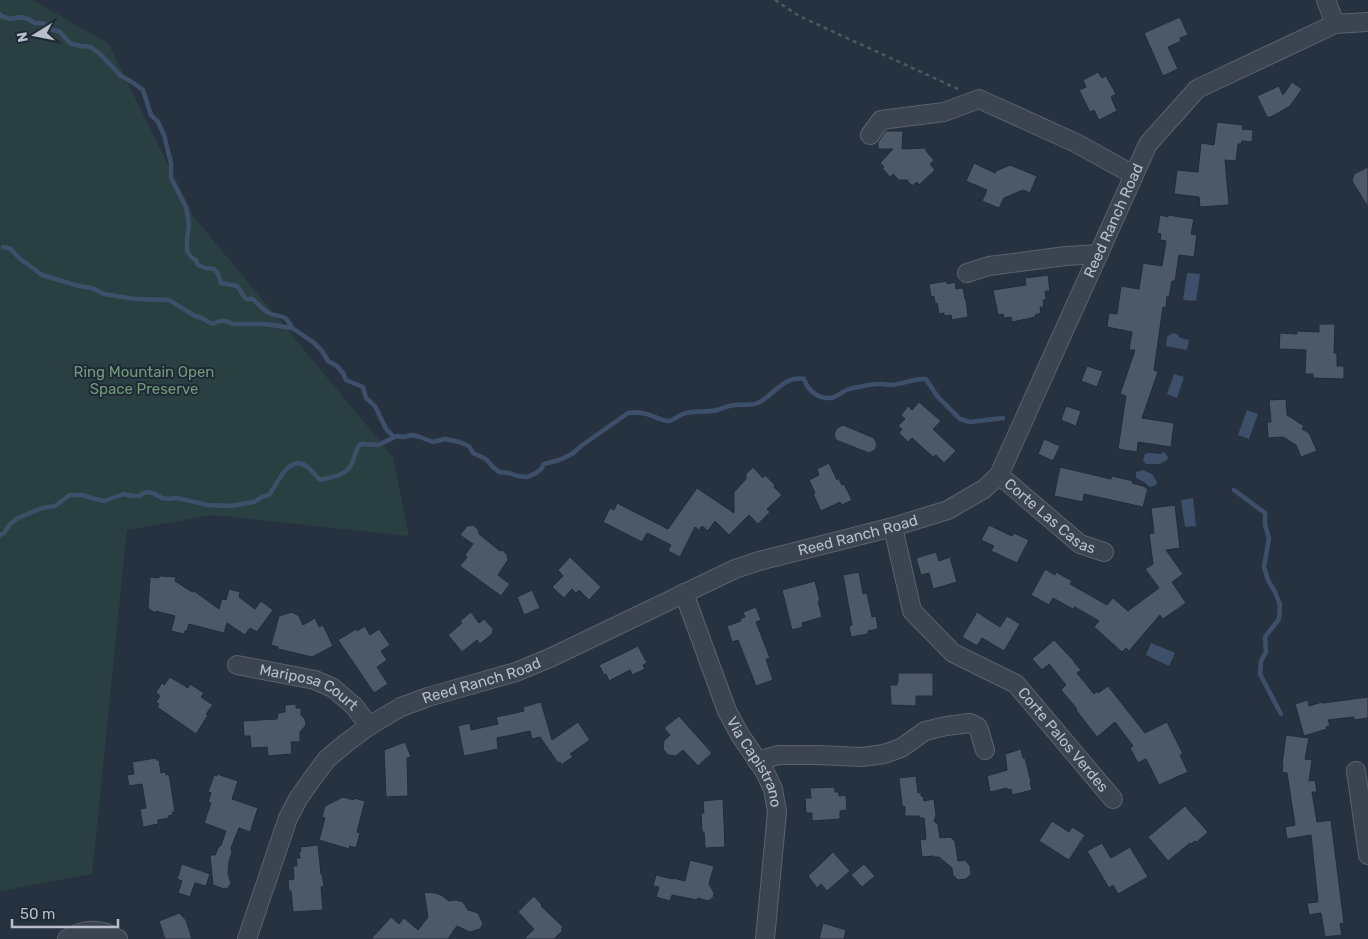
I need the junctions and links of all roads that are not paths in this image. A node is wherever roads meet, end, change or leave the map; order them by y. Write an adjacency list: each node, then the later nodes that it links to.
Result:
1 (1326, 0): 3 (street)
2 (1368, 22): 3 (street, Reed Ranch Road)
3 (1335, 24): 5 (street, Reed Ranch Road)
4 (870, 135): 5 (street)
5 (1134, 175): 6 (street, Reed Ranch Road)
6 (1099, 254): 7 (street); 8 (street, Reed Ranch Road)
7 (967, 273)
8 (999, 475): 9 (street, Reed Ranch Road); 10 (street, Corte Las Casas)
9 (893, 527): 11 (street, Reed Ranch Road); 17 (street, Corte Palos Verdes)
10 (1104, 552)
11 (684, 593): 13 (street, Reed Ranch Road); 15 (street, Via Capistrano)
12 (237, 665): 13 (street, Mariposa Court)
13 (369, 726): 21 (street, Reed Ranch Road)
14 (985, 750): 15 (street)
15 (757, 761): 22 (street, Via Capistrano)
16 (1356, 771): 18 (street)
17 (1113, 799)
18 (1368, 856)
19 (66, 939): 20 (street)
20 (118, 939)
21 (247, 939)
22 (765, 939)

